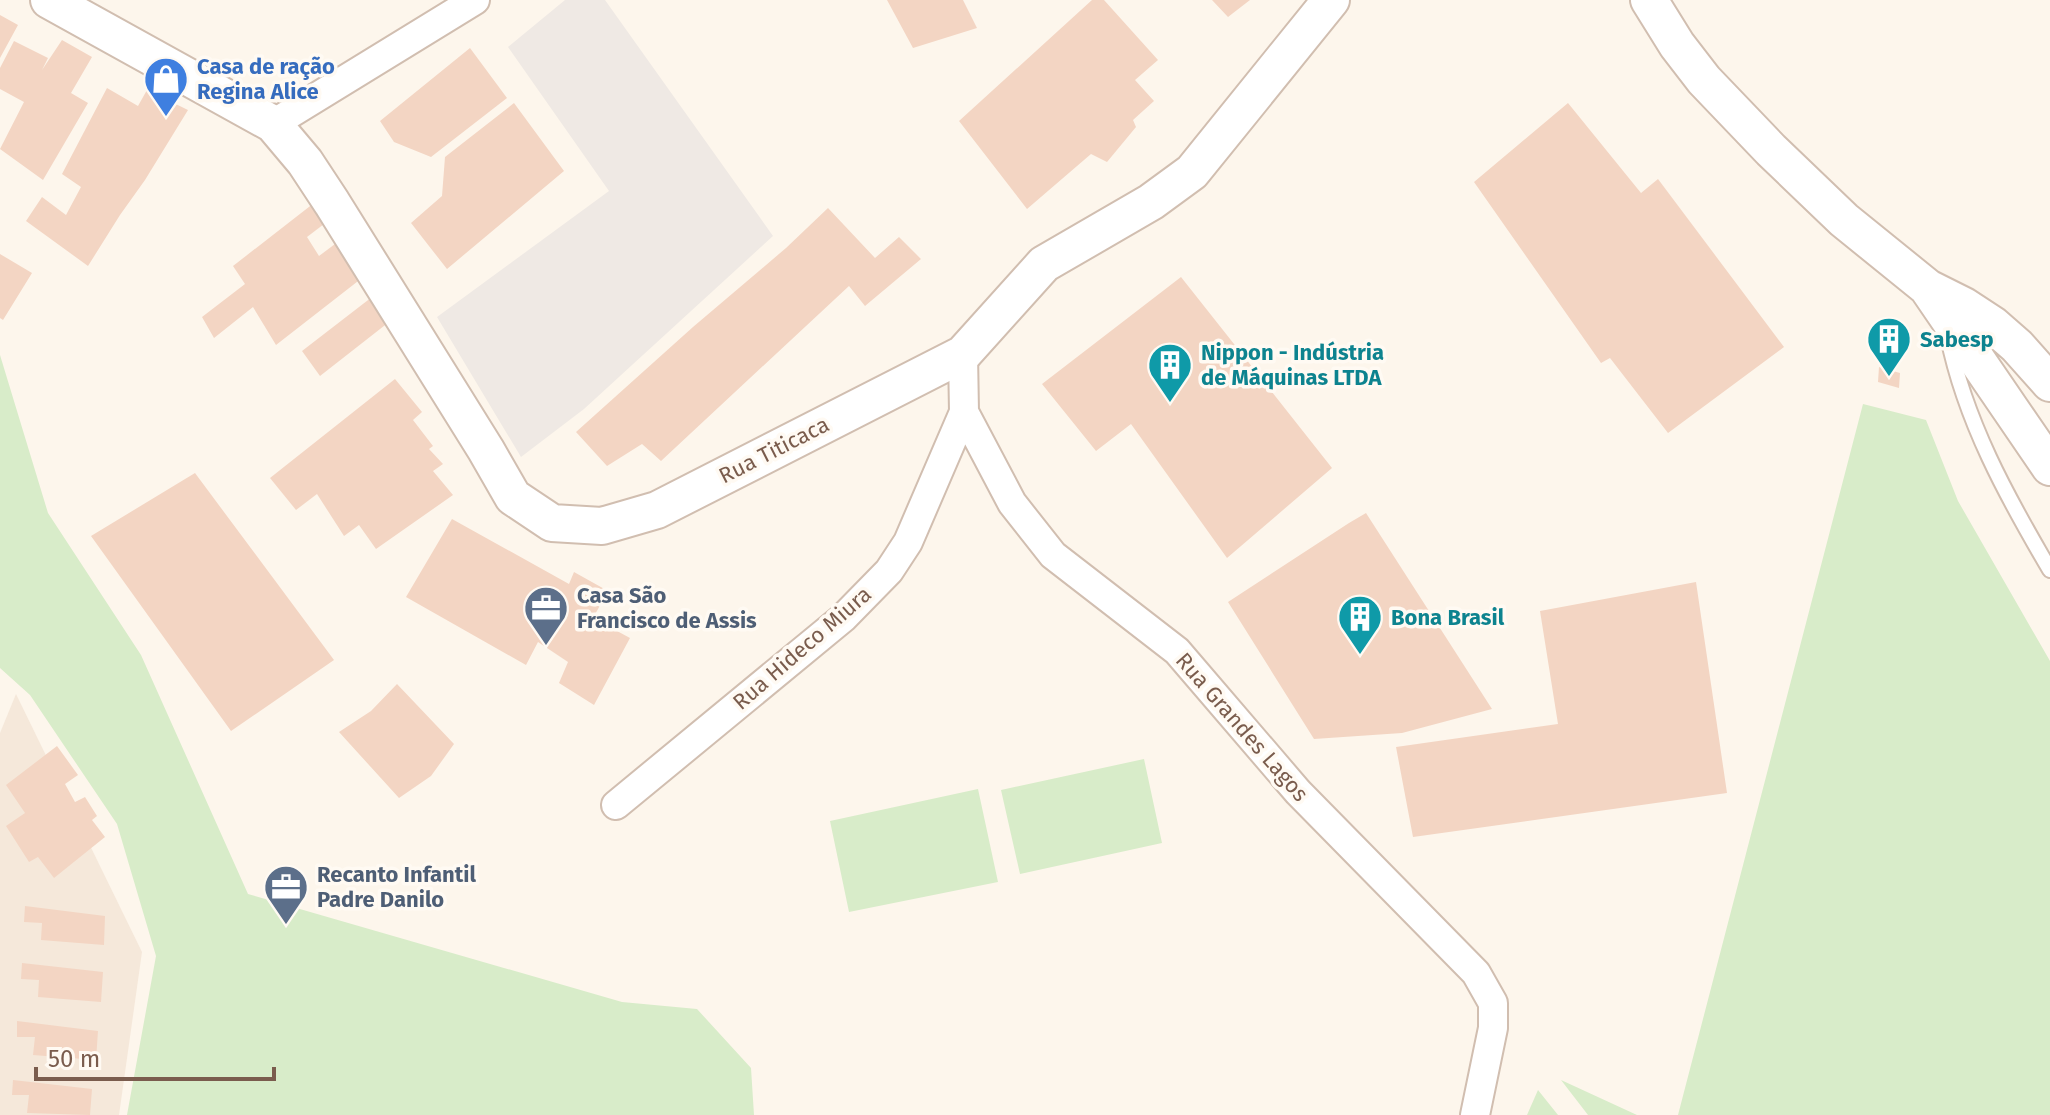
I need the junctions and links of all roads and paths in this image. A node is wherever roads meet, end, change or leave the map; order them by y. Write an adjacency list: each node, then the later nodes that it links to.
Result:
1 (49, 0): 5 (street)
2 (475, 0): 5 (street)
3 (1331, 0): 7 (street, Rua Titicaca)
4 (1649, 0): 6 (street)
5 (273, 124): 7 (street, Rua Titicaca)
6 (1935, 299): 8 (street); 10 (street); 11 (lane)
7 (963, 354): 9 (street, Rua Grandes Lagos)
8 (2050, 383)
9 (964, 412): 12 (street, Rua Hideco Miura); 13 (street, Rua Grandes Lagos)
10 (2050, 467)
11 (2050, 570)
12 (616, 805)
13 (1475, 1115)

